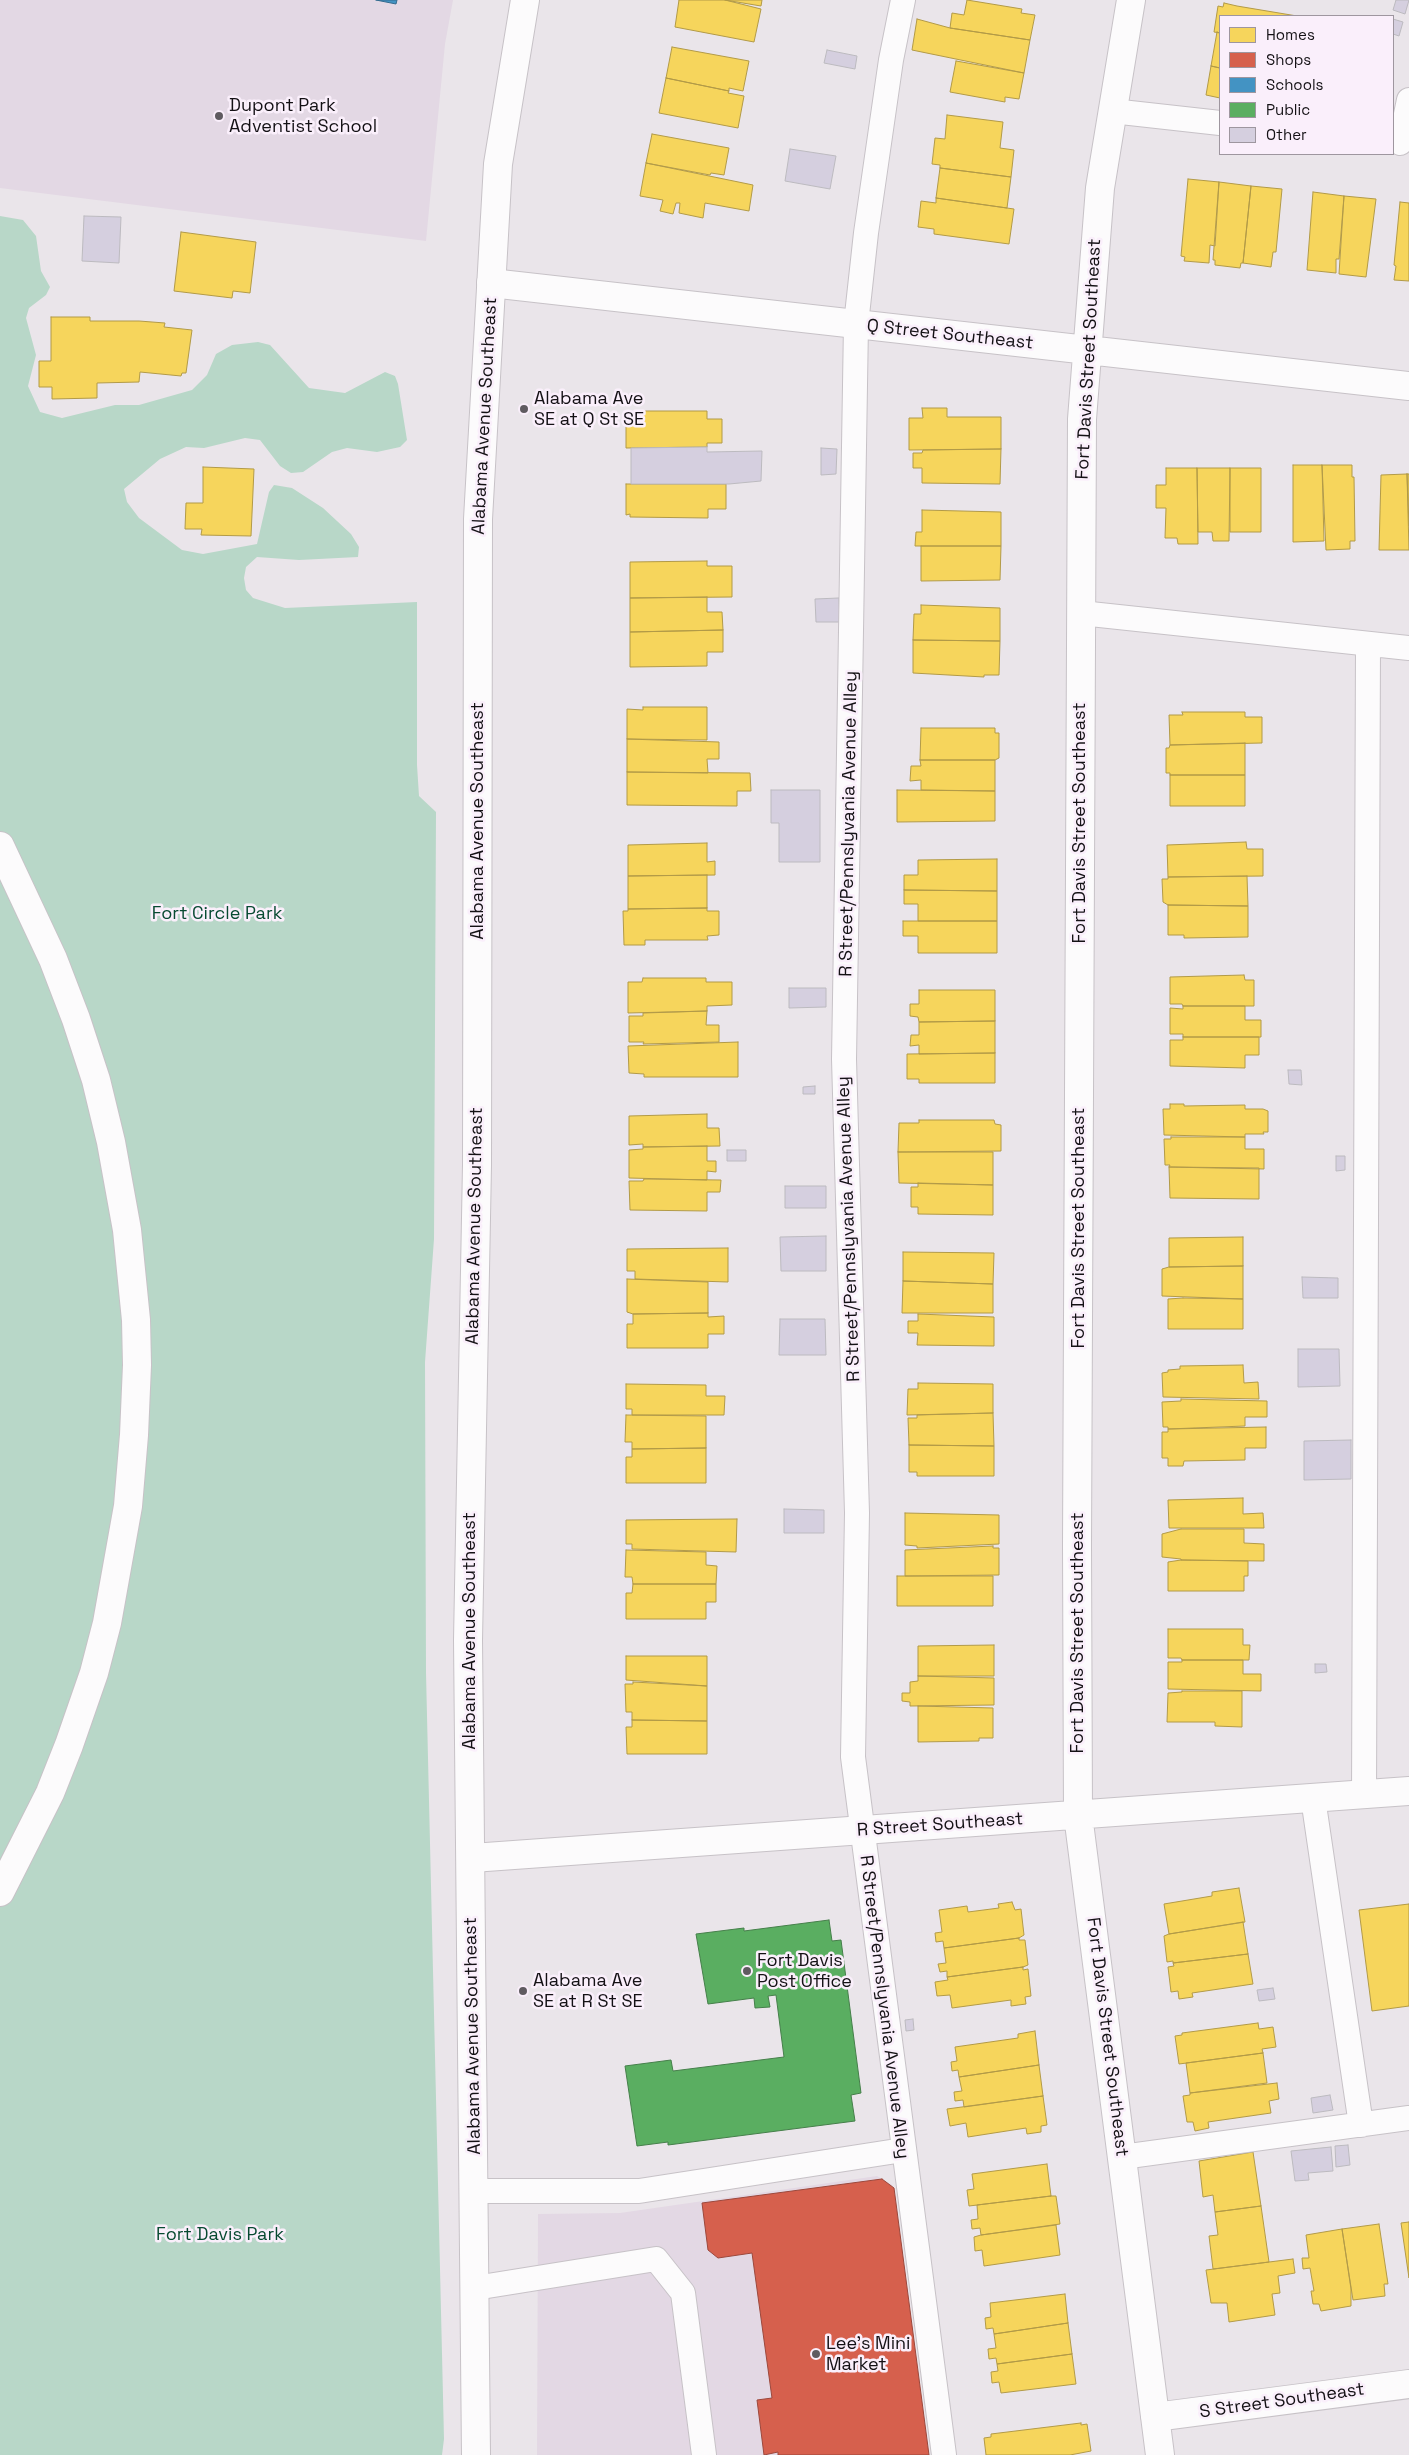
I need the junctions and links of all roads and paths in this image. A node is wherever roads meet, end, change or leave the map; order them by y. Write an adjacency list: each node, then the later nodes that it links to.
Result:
1 (525, 0): 8 (street, Alabama Avenue Southeast)
2 (903, 0): 9 (lane, R Street/Pennslyvania Avenue Alley)
3 (1131, 0): 5 (street, Fort Davis Street Southeast)
4 (1409, 100): 7 (lane)
5 (1112, 111): 6 (lane); 10 (street, Fort Davis Street Southeast)
6 (1219, 123)
7 (1400, 143)
8 (491, 284): 9 (street, Q Street Southeast); 21 (street, Alabama Avenue Southeast)
9 (856, 324): 10 (street, Q Street Southeast); 20 (lane, R Street/Pennslyvania Avenue Alley)
10 (1088, 350): 11 (street, Q Street Southeast); 12 (street, Fort Davis Street Southeast)
11 (1409, 386)
12 (1081, 613): 13 (lane); 19 (street, Fort Davis Street Southeast)
13 (1368, 644): 14 (lane); 17 (lane)
14 (1409, 648)
15 (0, 846): 22 (street)
16 (1409, 1791): 17 (street, R Street Southeast)
17 (1364, 1795): 18 (street, R Street Southeast)
18 (1313, 1798): 19 (street, R Street Southeast); 24 (lane)
19 (1078, 1815): 20 (street, R Street Southeast); 26 (street, Fort Davis Street Southeast)
20 (861, 1831): 21 (street, R Street Southeast); 25 (lane, R Street/Pennslyvania Avenue Alley)
21 (472, 1858): 27 (street, Alabama Avenue Southeast)
22 (0, 1892)
23 (1409, 2118): 24 (lane)
24 (1361, 2124): 26 (lane)
25 (903, 2150): 27 (lane); 33 (lane, R Street/Pennslyvania Avenue Alley)
26 (1122, 2156): 30 (street, Fort Davis Street Southeast)
27 (474, 2191): 28 (street, Alabama Avenue Southeast)
28 (475, 2288): 31 (street, Alabama Avenue Southeast); 32 (lane)
29 (1409, 2384): 30 (street, S Street Southeast)
30 (1155, 2417): 34 (street, Fort Davis Street Southeast)
31 (476, 2455)
32 (704, 2455)
33 (944, 2455)
34 (1160, 2455)

